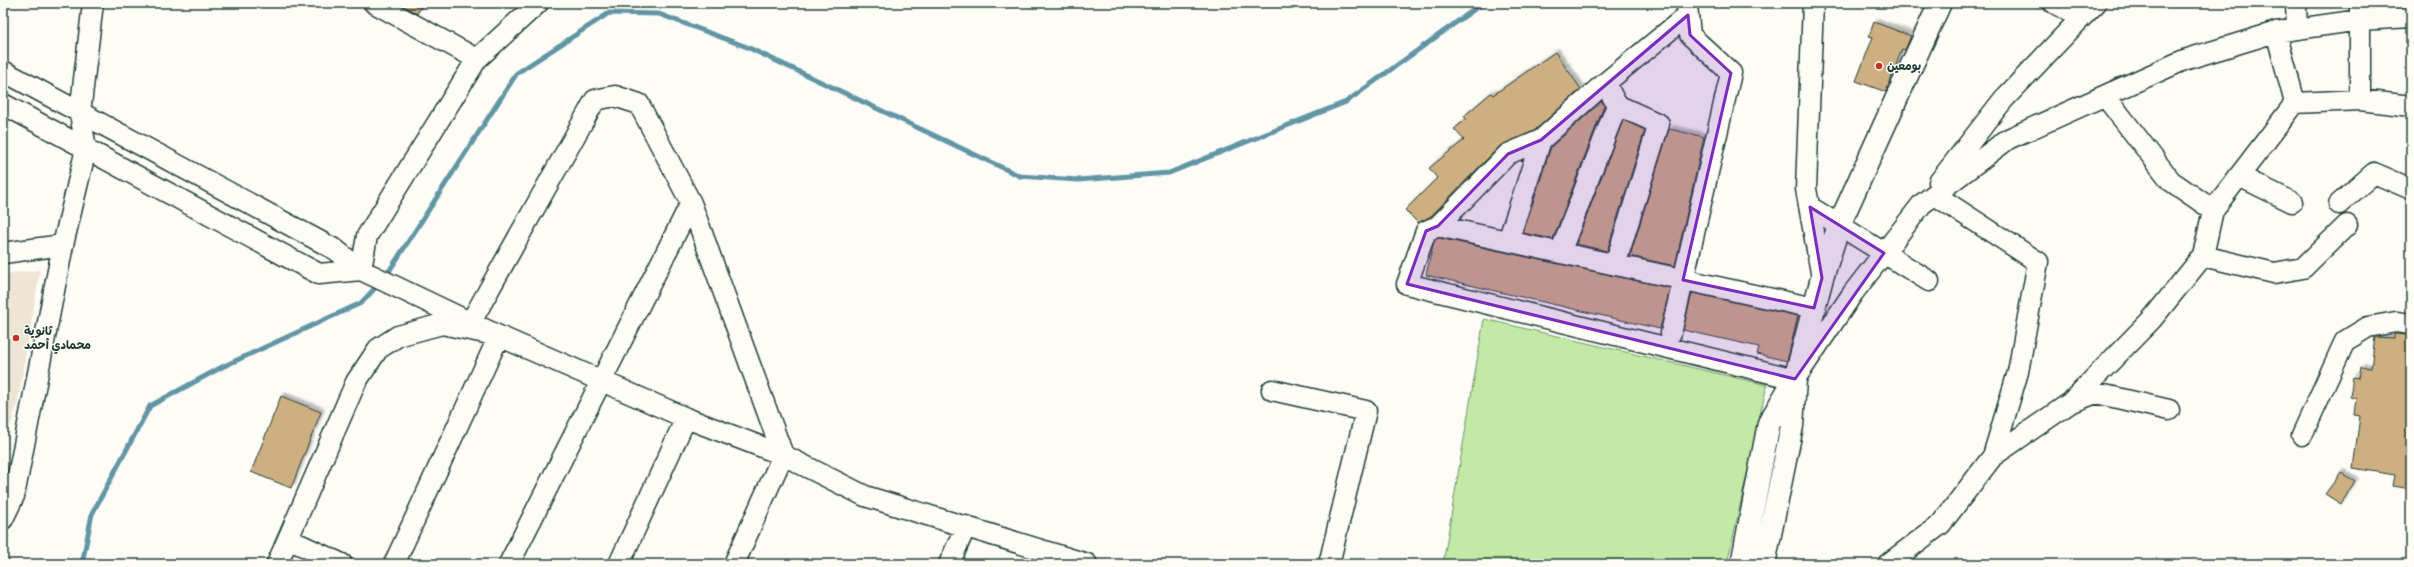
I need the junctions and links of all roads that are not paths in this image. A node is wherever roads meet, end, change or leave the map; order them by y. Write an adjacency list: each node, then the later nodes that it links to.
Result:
1 (93, 3): 24 (street)
2 (374, 3): 15 (street)
3 (538, 3): 15 (street)
4 (1813, 3): 33 (street)
5 (1940, 3): 35 (main road)
6 (2054, 3): 12 (street)
7 (2096, 3): 12 (street)
8 (2296, 3): 13 (street)
9 (1688, 9): 17 (street); 47 (street)
10 (2360, 11): 11 (street); 13 (street); 19 (street)
11 (2411, 17)
12 (2081, 18): 29 (street)
13 (2297, 28): 14 (street)
14 (2276, 32): 18 (street); 20 (street)
15 (477, 59): 45 (street)
16 (3, 72): 24 (street)
17 (1605, 83): 22 (street); 25 (street)
18 (2105, 96): 29 (street); 34 (street)
19 (2360, 100): 20 (street); 23 (street)
20 (2295, 103): 27 (street)
21 (3, 104): 26 (street)
22 (1617, 105): 42 (street); 44 (street)
23 (2411, 106)
24 (80, 113): 26 (street); 45 (street)
25 (1541, 140): 37 (street); 38 (street)
26 (86, 149): 39 (street); 45 (street)
27 (2239, 176): 30 (street); 34 (street)
28 (2411, 189): 32 (street)
29 (1929, 200): 40 (street); 62 (street)
30 (2292, 202)
31 (691, 203): 51 (street); 55 (street); 61 (street)
32 (2339, 204)
33 (1810, 207): 35 (street); 46 (street)
34 (2213, 210): 43 (street)
35 (1839, 225): 40 (street); 46 (main road)
36 (2347, 225): 43 (street)
37 (1438, 226): 38 (street); 54 (street)
38 (1508, 241): 42 (street)
39 (63, 245): 41 (street); 63 (street)
40 (1884, 252): 48 (street); 54 (street)
41 (3, 253)
42 (1560, 253): 44 (street)
43 (2203, 256): 57 (street)
44 (1615, 265): 47 (street)
45 (361, 270): 51 (street)
46 (1822, 278): 49 (main road)
47 (1683, 280): 49 (street); 52 (street)
48 (1928, 281)
49 (1814, 308): 54 (main road)
50 (2411, 324): 60 (street)
51 (469, 326): 53 (street); 66 (street)
52 (1671, 333)
53 (500, 336): 55 (street); 69 (street)
54 (1794, 379): 76 (main road); 77 (main road)
55 (601, 381): 59 (street); 70 (street)
56 (1272, 390): 75 (street)
57 (2070, 403): 58 (street); 62 (street)
58 (2169, 410)
59 (686, 418): 61 (street); 71 (street)
60 (2302, 435)
61 (783, 455): 65 (street); 72 (street)
62 (1993, 456): 78 (street)
63 (9, 496): 64 (street)
64 (3, 519)
65 (966, 526): 73 (street); 74 (street)
66 (288, 539): 67 (street); 68 (street)
67 (277, 564)
68 (342, 564)
69 (394, 564)
70 (509, 564)
71 (619, 564)
72 (734, 564)
73 (949, 564)
74 (1087, 564)
75 (1330, 564)
76 (1742, 564)
77 (1764, 564)
78 (1888, 564)

